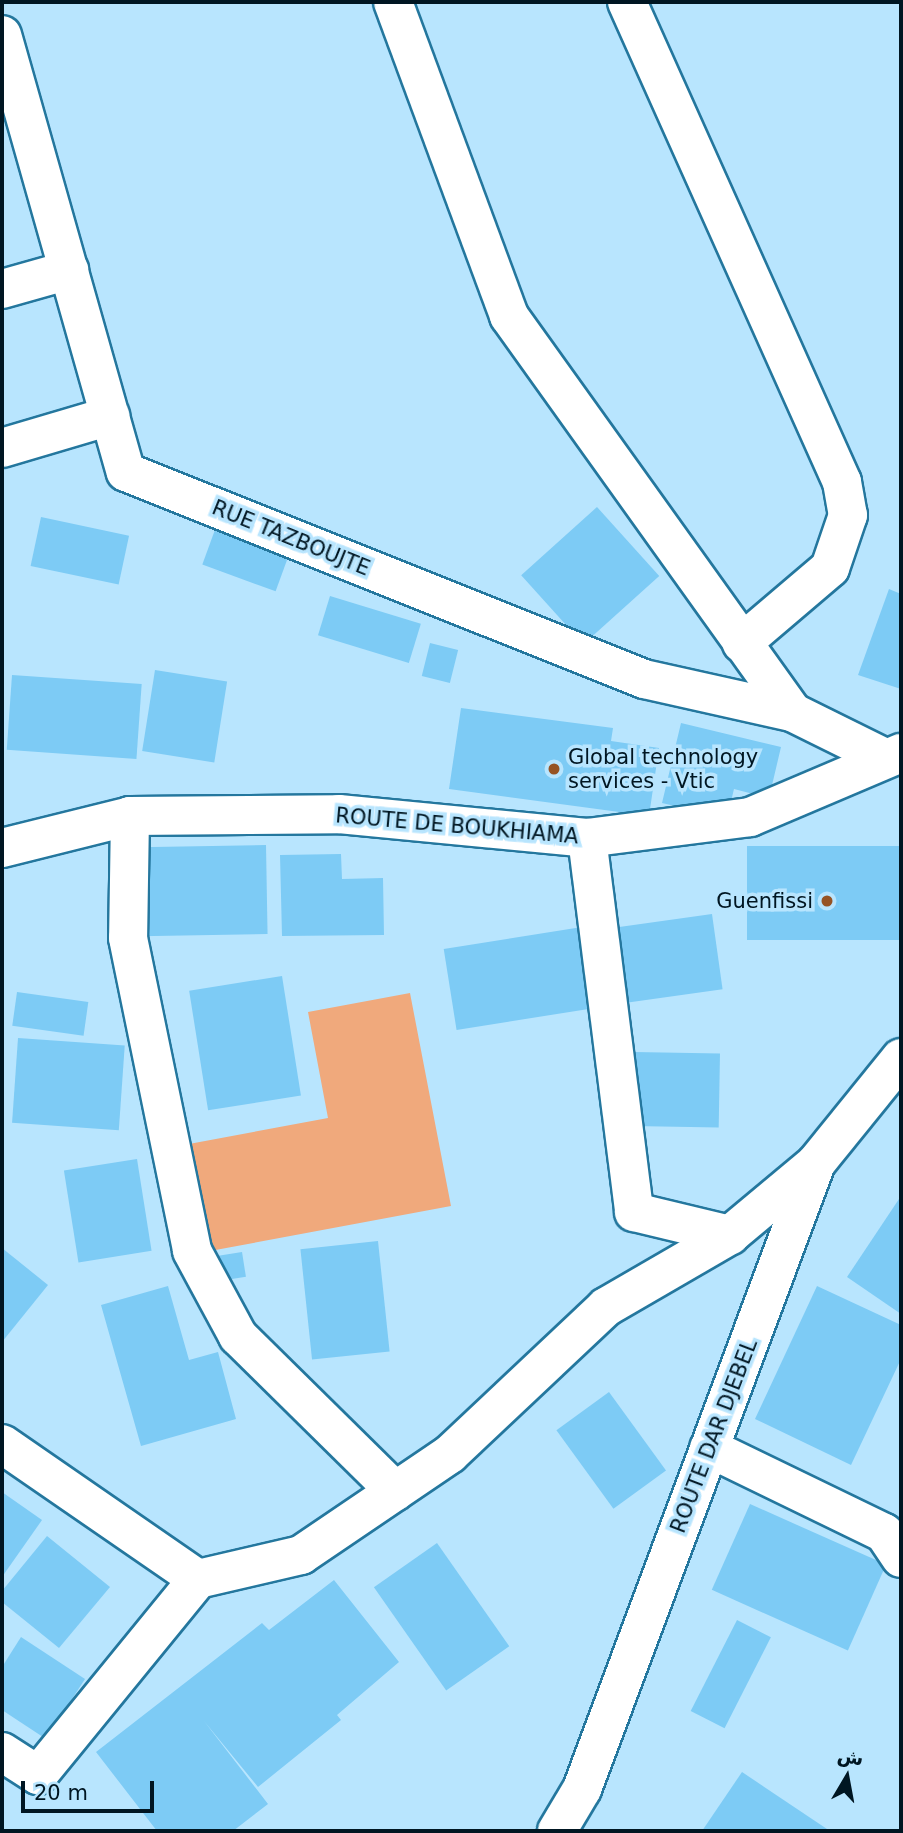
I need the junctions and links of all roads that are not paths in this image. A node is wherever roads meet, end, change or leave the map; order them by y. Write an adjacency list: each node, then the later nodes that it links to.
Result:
1 (393, 2): 8 (street)
2 (628, 2): 8 (street)
3 (2, 34): 4 (street, RUE TAZBOUJTE)
4 (69, 270): 5 (street); 6 (street, RUE TAZBOUJTE)
5 (2, 289)
6 (110, 416): 7 (street); 9 (street, RUE TAZBOUJTE)
7 (2, 448)
8 (742, 643): 9 (street)
9 (792, 712): 10 (street, RUE TAZBOUJTE)
10 (892, 755): 12 (street, ROUTE DE BOUKHIAMA)
11 (130, 816): 12 (street, ROUTE DE BOUKHIAMA); 13 (street, ROUTE DE BOUKHIAMA); 19 (street)
12 (587, 838): 16 (street)
13 (2, 848)
14 (901, 1058): 15 (street, ROUTE DAR DJEBEL)
15 (816, 1163): 16 (street); 18 (street, ROUTE DAR DJEBEL)
16 (730, 1235): 19 (street)
17 (2, 1444): 21 (street)
18 (709, 1448): 20 (street); 23 (street, ROUTE DAR DJEBEL)
19 (396, 1491): 21 (street)
20 (901, 1558)
21 (198, 1579): 22 (street)
22 (2, 1752)
23 (557, 1831)

